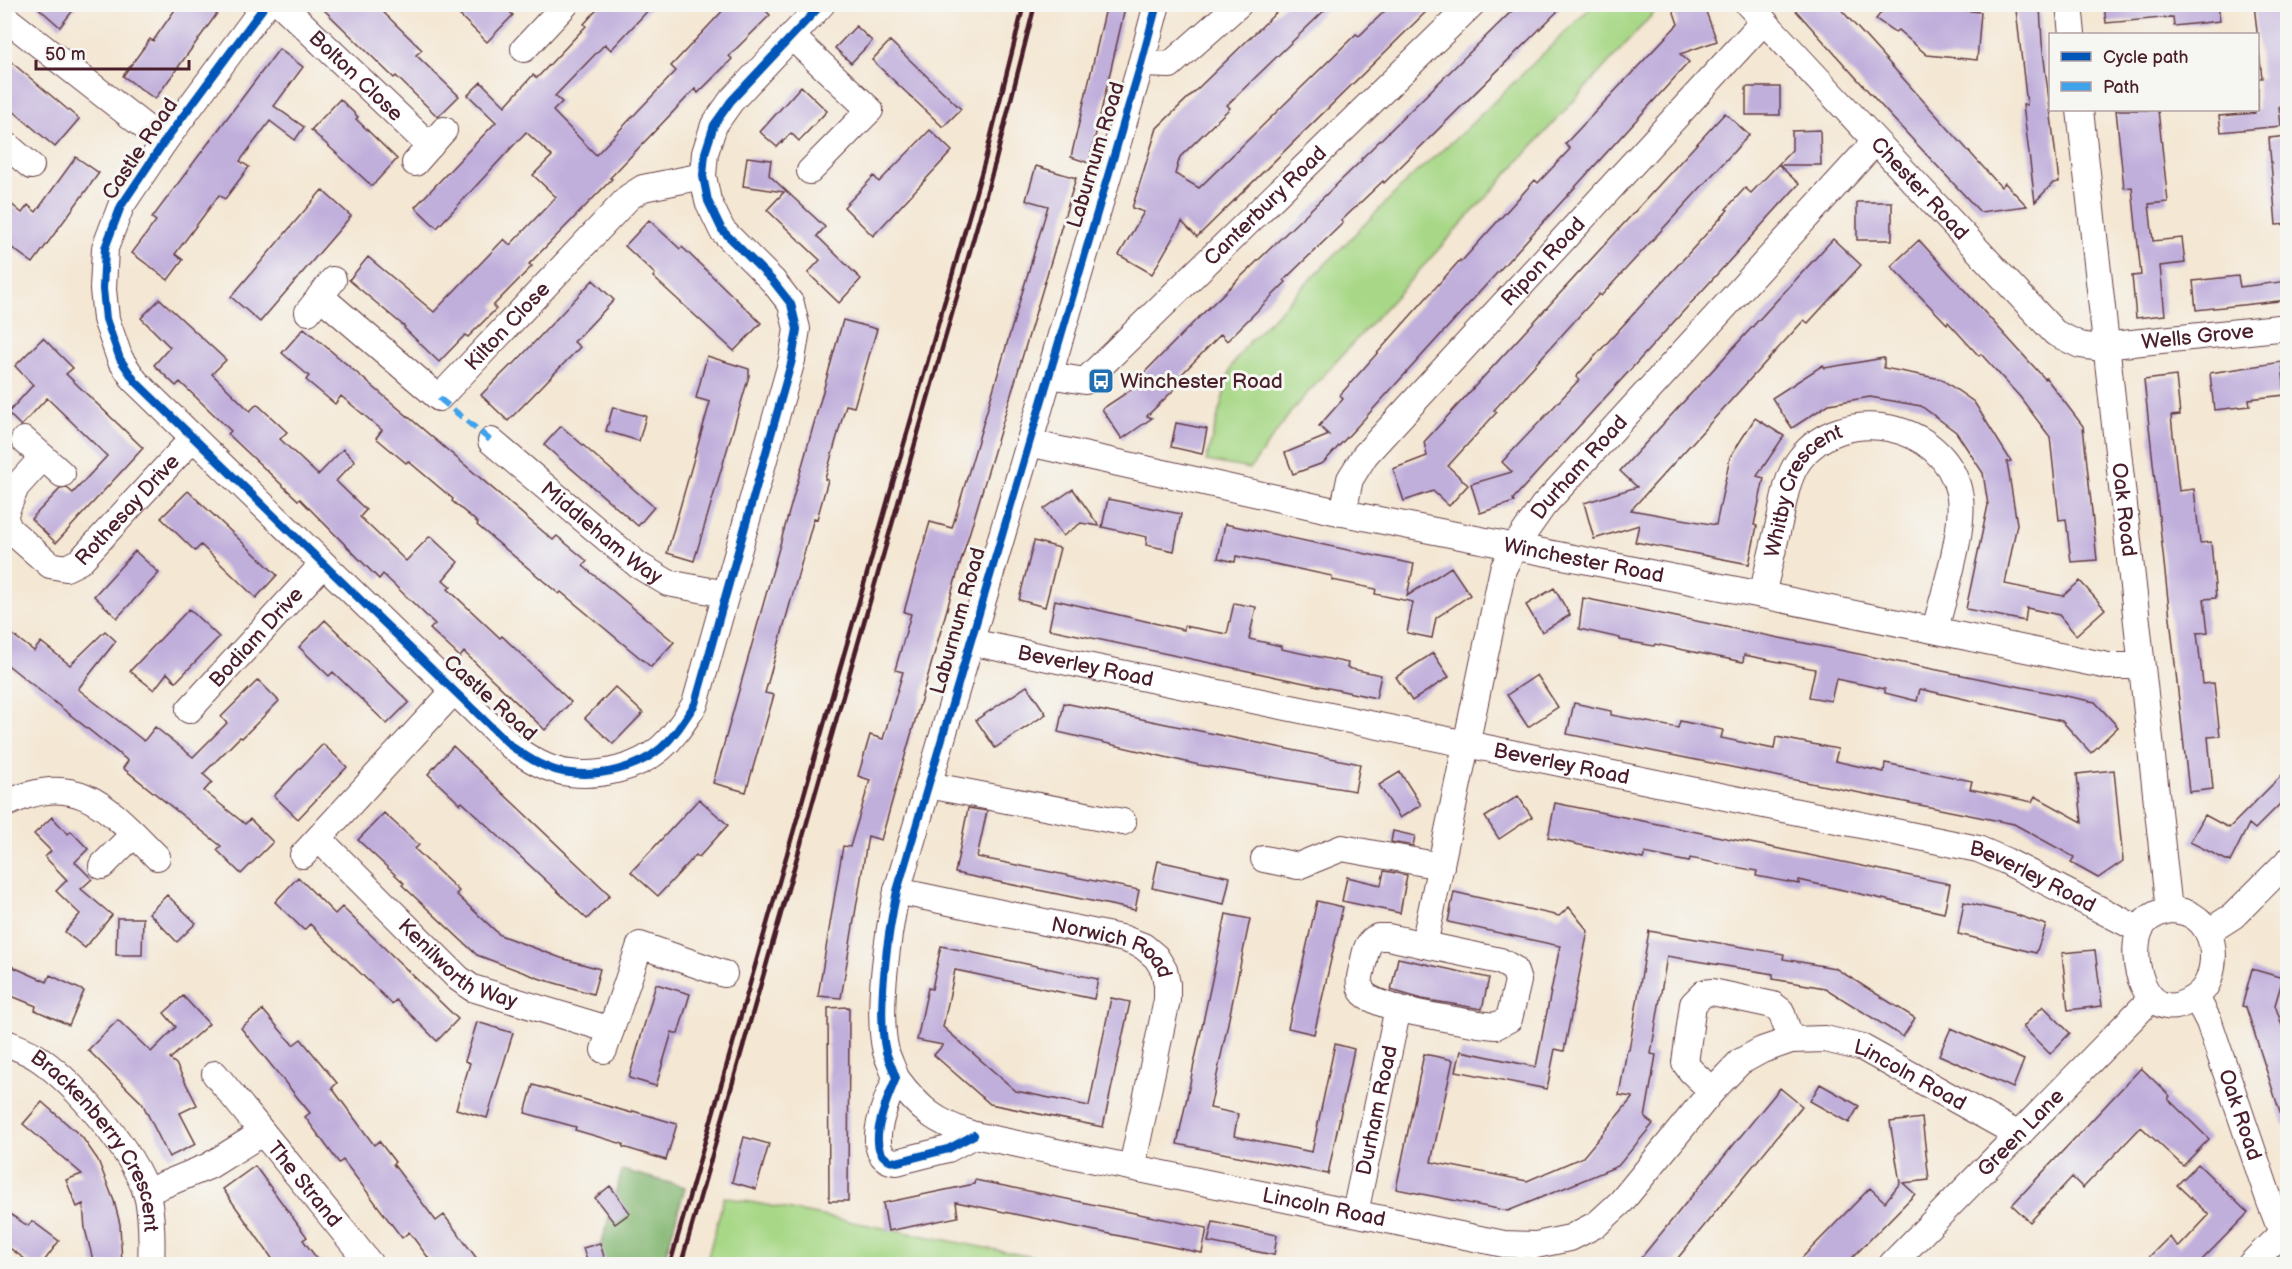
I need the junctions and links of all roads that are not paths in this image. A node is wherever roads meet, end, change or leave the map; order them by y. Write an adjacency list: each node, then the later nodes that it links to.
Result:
1 (266, 4): 16 (street, Castle Road)
2 (281, 4): 19 (street, Bolton Close)
3 (822, 4): 12 (street, Castle Road)
4 (1157, 4): 14 (street, Laburnum Road)
5 (1239, 4): 14 (street)
6 (1472, 4): 26 (street, Canterbury Road)
7 (2069, 4): 11 (street)
8 (560, 7): 13 (street)
9 (1756, 13): 17 (street, Chester Road); 33 (street, Ripon Road)
10 (4, 16): 16 (street)
11 (2072, 33)
12 (791, 36): 21 (street); 22 (street, Castle Road)
13 (524, 49)
14 (1141, 64): 26 (street, Laburnum Road)
15 (2080, 111): 25 (street, Oak Road)
16 (164, 142): 27 (street, Castle Road)
17 (1875, 142): 25 (street, Chester Road); 35 (street, Durham Road)
18 (4, 143): 20 (street)
19 (430, 146)
20 (31, 166)
21 (810, 171)
22 (703, 176): 23 (street, Kilton Close); 37 (street, Castle Road)
23 (320, 296)
24 (2288, 327): 25 (street, Wells Grove)
25 (2105, 346): 41 (street, Oak Road)
26 (1048, 375): 30 (street, Laburnum Road)
27 (193, 438): 34 (street, Rothesay Drive); 36 (street, Castle Road)
28 (24, 440): 31 (street)
29 (491, 441): 37 (street, Middleham Way)
30 (1029, 443): 33 (street, Winchester Road); 40 (street, Laburnum Road)
31 (43, 457): 32 (street); 34 (street, Rothesay Drive)
32 (62, 474)
33 (1343, 513): 35 (street, Winchester Road)
34 (4, 516)
35 (1515, 546): 38 (street, Winchester Road); 44 (street, Durham Road)
36 (323, 564): 42 (street, Castle Road); 43 (street, Bodiam Drive)
37 (726, 594): 42 (street, Castle Road)
38 (1762, 595): 39 (street, Winchester Road); 39 (street, Whitby Crescent)
39 (1935, 630): 41 (street, Winchester Road)
40 (970, 642): 44 (street, Beverley Road); 45 (street, Laburnum Road)
41 (2140, 666): 55 (street, Oak Road)
42 (454, 691): 59 (street, Kenilworth Way)
43 (189, 710)
44 (1467, 744): 53 (street, Durham Road); 56 (street, Beverley Road)
45 (928, 785): 47 (street); 54 (street, Laburnum Road)
46 (4, 805): 48 (street)
47 (1123, 822)
48 (134, 834): 49 (street); 52 (street)
49 (157, 857)
50 (1264, 859): 53 (street)
51 (2288, 861): 57 (street)
52 (102, 866)
53 (1441, 866): 58 (street, Durham Road)
54 (897, 891): 66 (street, Laburnum Road); 71 (street, Norwich Road)
55 (2169, 910): 56 (street); 57 (street)
56 (2140, 930): 61 (street)
57 (2208, 932): 60 (street)
58 (1424, 945): 62 (street); 62 (street)
59 (724, 974)
60 (2196, 997): 61 (street); 74 (street, Oak Road)
61 (2151, 999): 70 (street, Green Lane)
62 (1398, 1008): 73 (street, Durham Road)
63 (1791, 1040): 67 (street, Lincoln Road); 67 (street); 70 (street, Lincoln Road)
64 (4, 1042): 72 (street, Brackenberry Crescent)
65 (215, 1074): 68 (street, The Strand)
66 (896, 1078): 69 (street, Lincoln Road); 69 (street)
67 (1712, 1091): 73 (street, Lincoln Road)
68 (262, 1133): 72 (street, The Strand); 76 (street, The Strand)
69 (974, 1135): 71 (street, Lincoln Road)
70 (2019, 1135): 77 (street, Green Lane)
71 (1132, 1167): 73 (street, Lincoln Road)
72 (146, 1192): 75 (street, Brackenberry Crescent)
73 (1355, 1213)
74 (2284, 1236): 78 (street, Oak Road)
75 (151, 1264)
76 (370, 1264)
77 (1892, 1264)
78 (2251, 1264)

